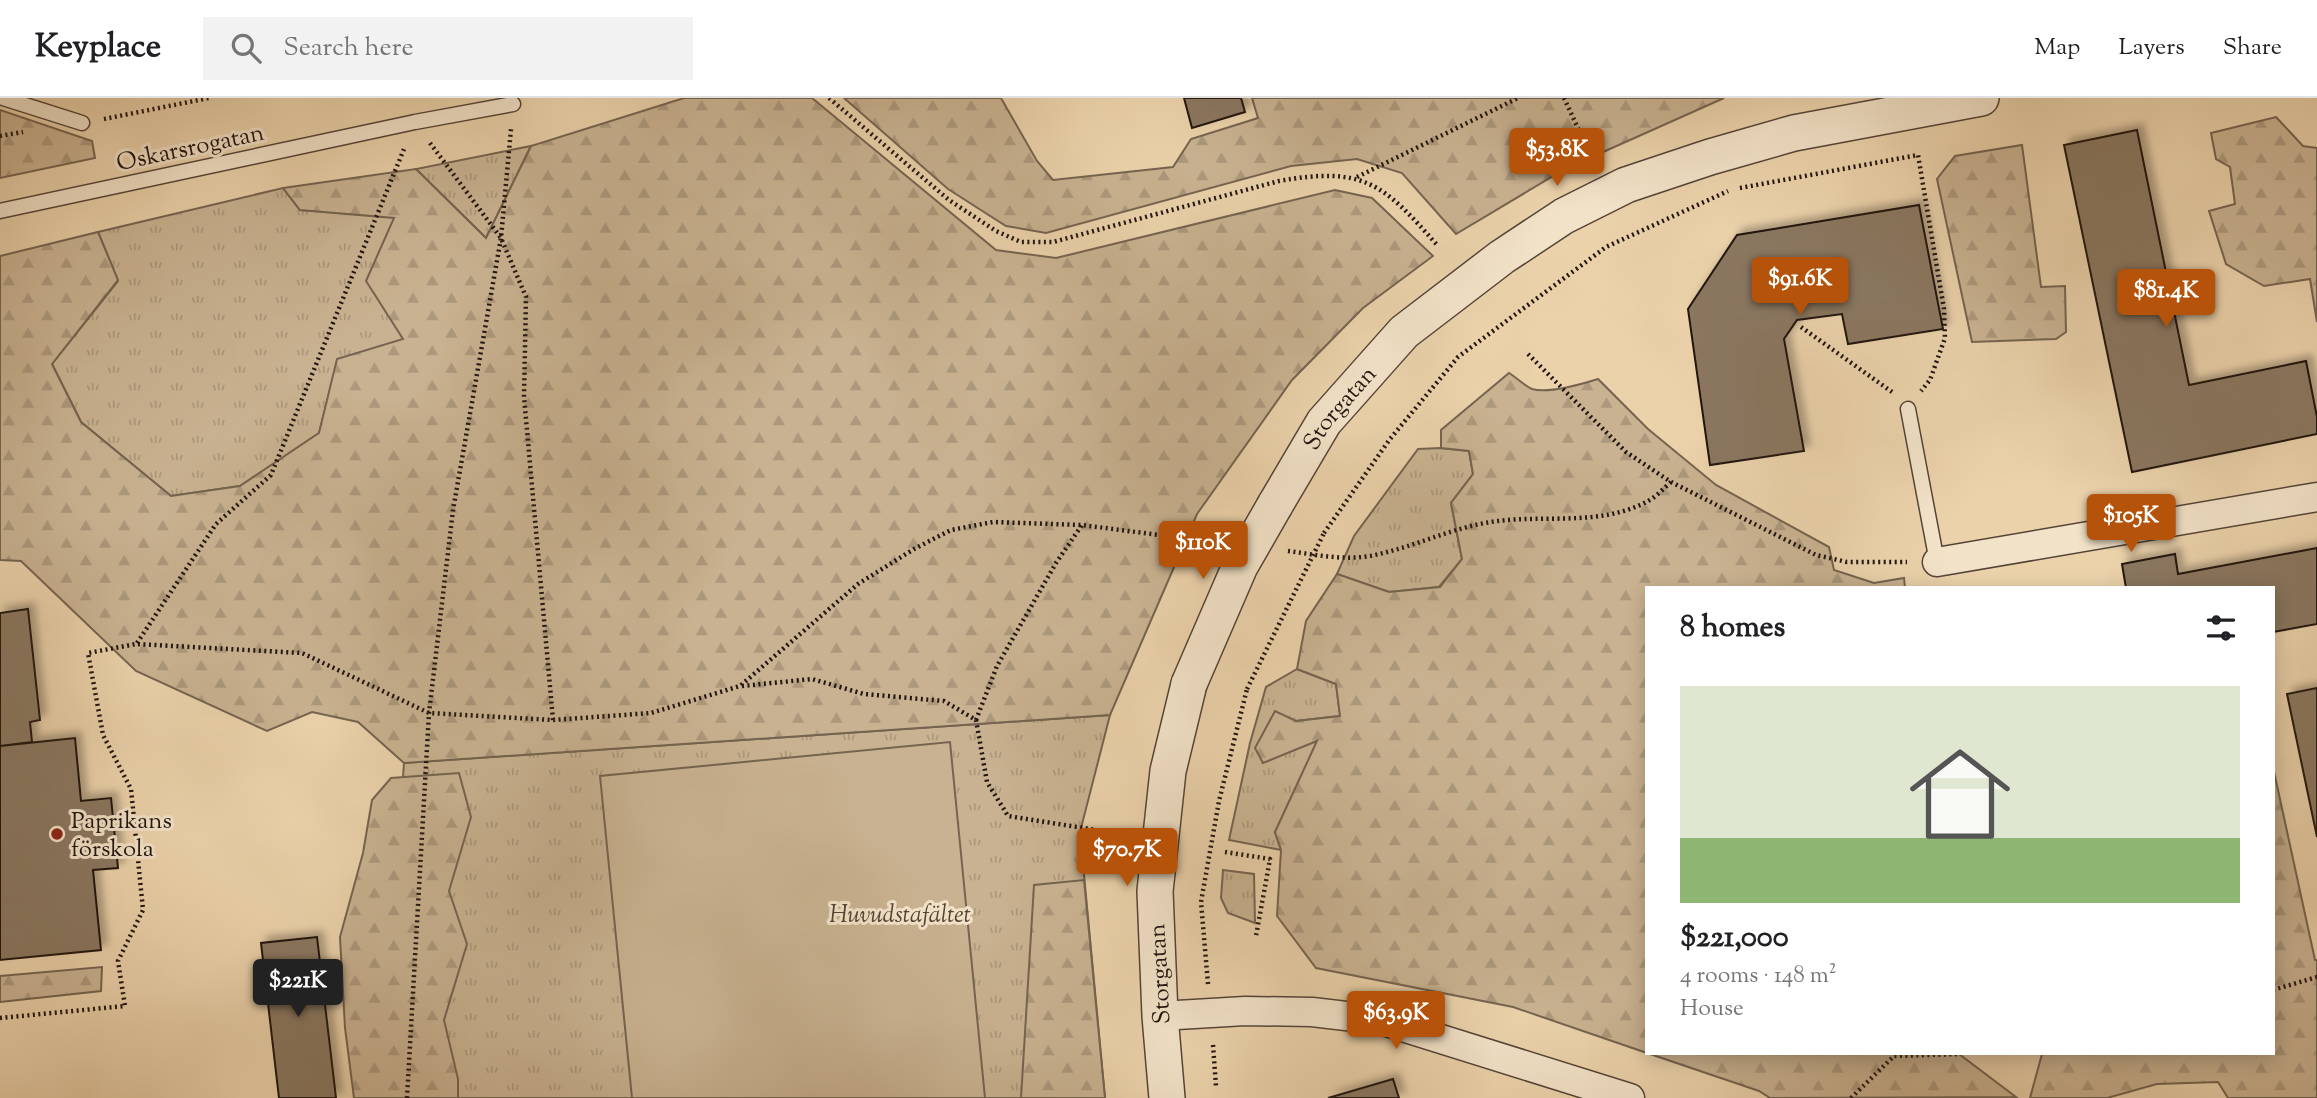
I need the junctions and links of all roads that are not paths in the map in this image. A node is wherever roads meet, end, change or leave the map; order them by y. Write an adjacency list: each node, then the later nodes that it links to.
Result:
1 (3, 98): 4 (lane)
2 (1981, 98): 9 (street, Storgatan, bridge)
3 (513, 104): 5 (lane, Oskarsrogatan)
4 (82, 123)
5 (0, 211)
6 (1912, 404): 8 (lane)
7 (2317, 497): 8 (street)
8 (1937, 562)
9 (1160, 1016): 10 (street, Storgatan); 11 (street)
10 (1167, 1098)
11 (1630, 1098)

